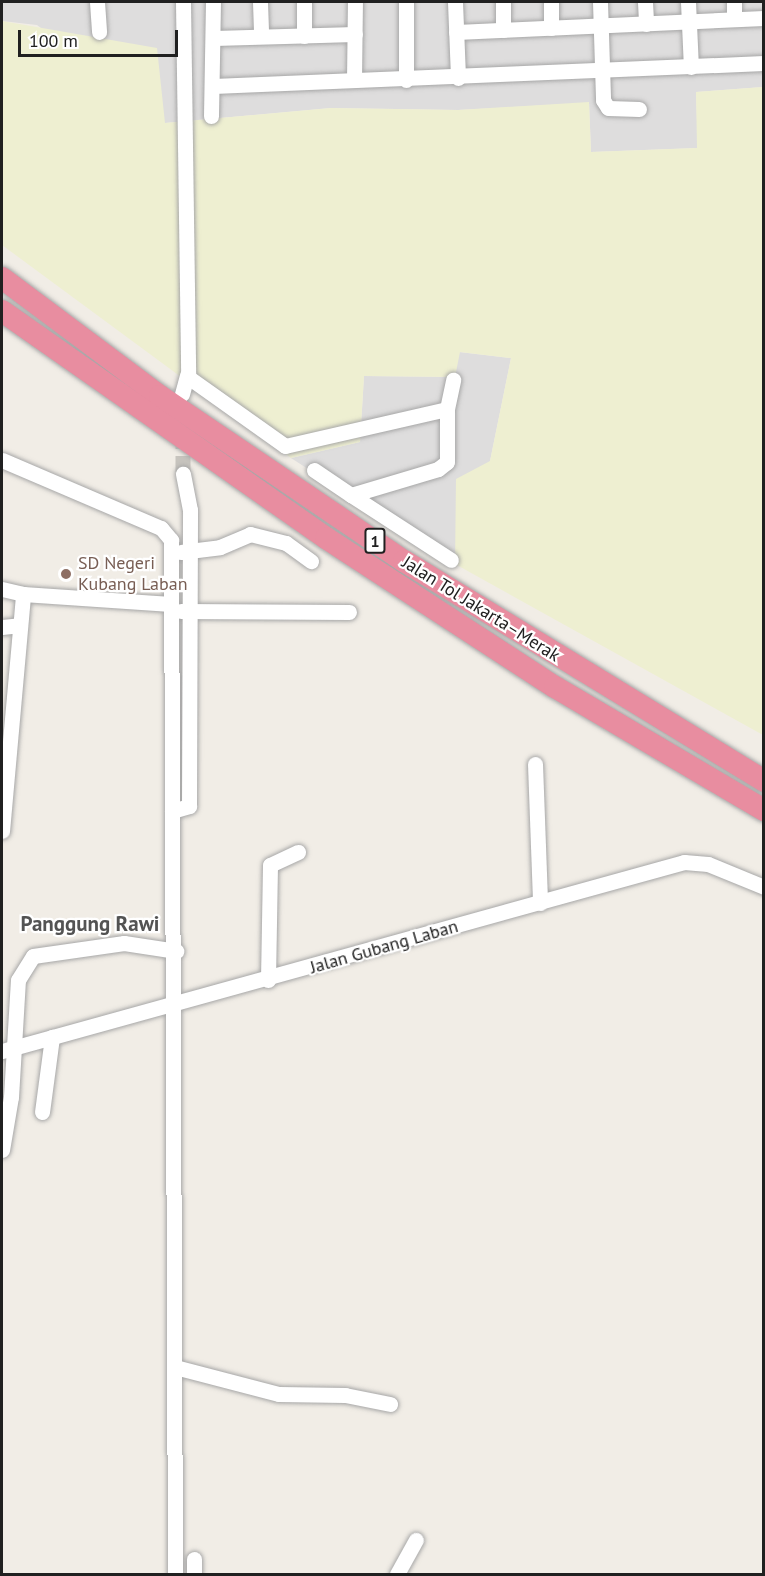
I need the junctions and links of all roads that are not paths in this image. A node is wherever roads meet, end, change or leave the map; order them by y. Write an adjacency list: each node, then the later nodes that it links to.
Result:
1 (98, 2): 22 (street)
2 (183, 2): 39 (street)
3 (213, 2): 27 (street)
4 (260, 2): 25 (street)
5 (304, 2): 26 (street)
6 (355, 2): 24 (street)
7 (406, 2): 33 (street)
8 (455, 2): 23 (street)
9 (504, 2): 21 (street)
10 (551, 2): 20 (street)
11 (600, 2): 19 (street)
12 (645, 2): 18 (street)
13 (688, 2): 17 (street)
14 (734, 2): 16 (street)
15 (764, 18): 16 (street)
16 (734, 19): 17 (street)
17 (688, 21): 18 (street); 29 (street)
18 (646, 24): 19 (street)
19 (601, 26): 20 (street); 30 (street)
20 (551, 28): 21 (street)
21 (503, 30): 23 (street)
22 (99, 32)
23 (456, 32): 31 (street)
24 (355, 34): 26 (street); 32 (street)
25 (261, 36): 26 (street); 27 (street)
26 (304, 36)
27 (214, 38): 34 (street)
28 (764, 63): 29 (street)
29 (691, 67): 30 (street)
30 (602, 71): 31 (street); 35 (street)
31 (458, 78): 33 (street)
32 (354, 80): 33 (street); 34 (street)
33 (406, 80)
34 (213, 86): 36 (street)
35 (639, 109)
36 (212, 116)
37 (2, 278): 57 (highway, Jalan Tol Jakarta–Merak / 1)
38 (2, 311): 58 (highway, Jalan Tol Jakarta–Merak / 1)
39 (187, 375): 41 (street); 42 (street)
40 (453, 380): 42 (street)
41 (182, 394)
42 (447, 409): 46 (street)
43 (2, 460): 47 (street)
44 (314, 470): 46 (street)
45 (183, 474): 47 (street)
46 (351, 495): 48 (street)
47 (183, 552): 49 (street); 52 (street); 52 (street)
48 (451, 560)
49 (311, 561)
50 (2, 589): 51 (street)
51 (23, 594): 52 (street); 54 (street)
52 (180, 610): 53 (street); 63 (street)
53 (349, 612)
54 (20, 625): 55 (street); 59 (street)
55 (2, 627)
56 (535, 764): 62 (street)
57 (764, 781)
58 (764, 810)
59 (2, 831)
60 (298, 852): 64 (street)
61 (764, 887): 62 (street, Jalan Gubang Laban)
62 (540, 903): 64 (street, Jalan Gubang Laban)
63 (176, 951): 65 (street); 67 (street)
64 (268, 980): 65 (street, Jalan Gubang Laban)
65 (175, 1006): 66 (street, Jalan Gubang Laban); 70 (street)
66 (52, 1037): 67 (street, Jalan Gubang Laban); 68 (street)
67 (8, 1049): 69 (street)
68 (42, 1112)
69 (2, 1150)
70 (175, 1367): 71 (street); 73 (street)
71 (390, 1404)
72 (416, 1540): 74 (street)
73 (175, 1575)
74 (397, 1575)

